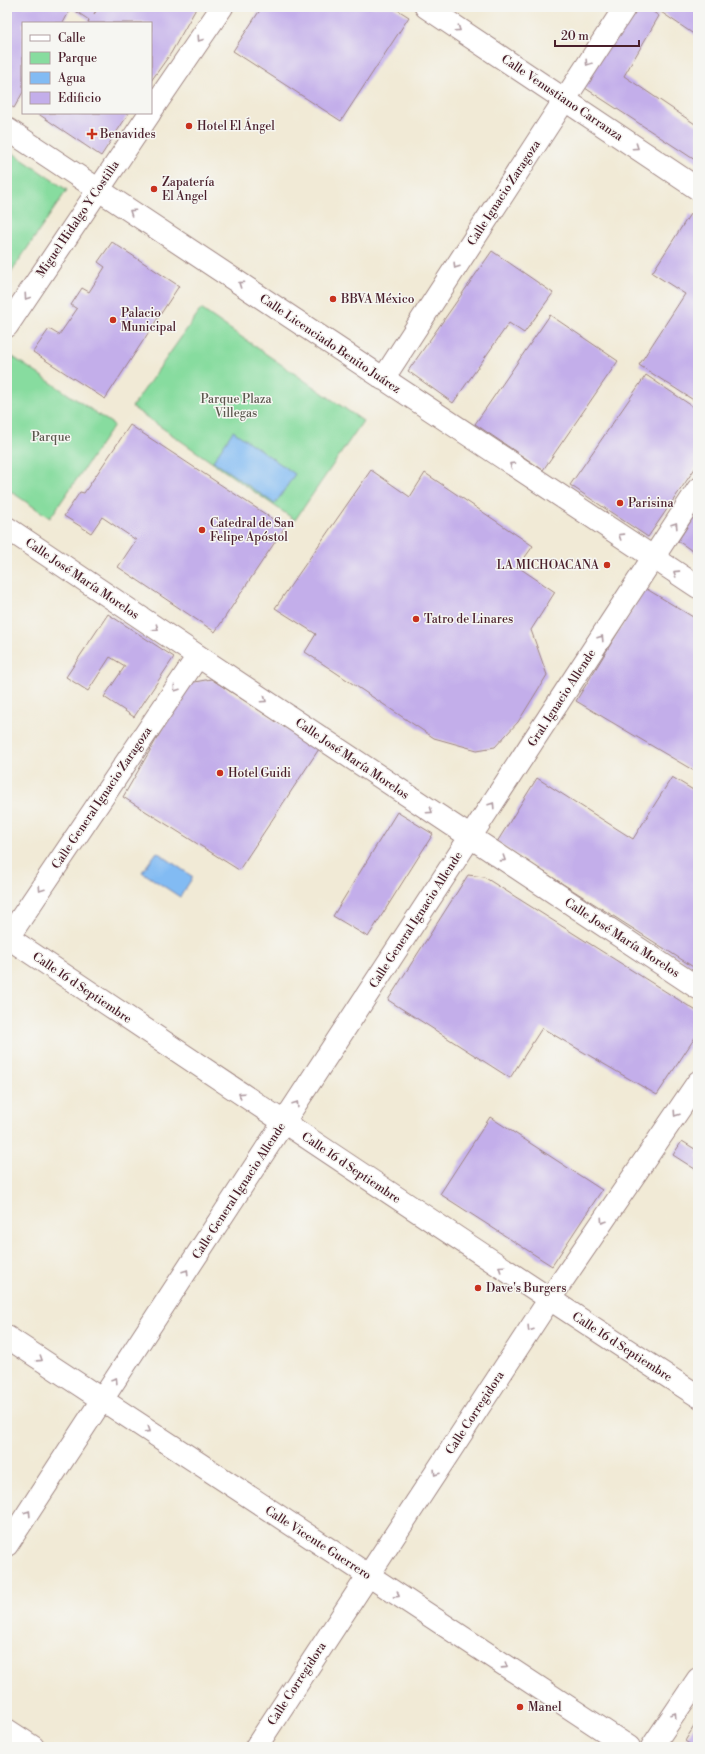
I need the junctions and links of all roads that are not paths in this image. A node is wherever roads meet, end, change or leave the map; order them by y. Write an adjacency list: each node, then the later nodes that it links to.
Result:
1 (222, 7): 5 (street, Miguel Hidalgo Y Costilla, one-way to 5)
2 (426, 7): 4 (street, Calle Venustiano Carranza, one-way to 4)
3 (625, 7): 4 (street, Calle Ignacio Zaragoza, one-way to 4)
4 (564, 100): 8 (street, Calle Venustiano Carranza, one-way to 8); 11 (street, Calle Ignacio Zaragoza, one-way to 11)
5 (152, 109)
6 (149, 114): 9 (street, Miguel Hidalgo Y Costilla)
7 (7, 129): 9 (street, Calle Licenciado Benito Juárez)
8 (698, 188)
9 (98, 189): 10 (street, Miguel Hidalgo Y Costilla, one-way to 10); 11 (street, Calle Licenciado Benito Juárez, one-way to 9)
10 (7, 326)
11 (383, 379): 14 (street, Calle Licenciado Benito Juárez, one-way to 11)
12 (698, 490): 14 (street, one-way to 12)
13 (7, 528): 16 (street, Calle José María Morelos, one-way to 16)
14 (653, 558): 15 (street, Calle Licenciado Benito Juárez, one-way to 14); 17 (street, Gral. Ignacio Allende, one-way to 14)
15 (698, 587)
16 (198, 656): 17 (street, Calle José María Morelos, one-way to 17); 18 (street, Calle General Ignacio Zaragoza, one-way to 18)
17 (470, 838): 19 (street, Calle José María Morelos, one-way to 19); 21 (street, Calle General Ignacio Allende, one-way to 17)
18 (7, 938): 21 (street, Calle 16 d Septiembre, one-way to 18)
19 (698, 988)
20 (698, 1082): 22 (street, Calle Corregidora, one-way to 22)
21 (283, 1123): 22 (street, Calle 16 d Septiembre, one-way to 21); 25 (street, Calle General Ignacio Allende, one-way to 21)
22 (549, 1300): 24 (street, Calle 16 d Septiembre); 27 (street, Calle Corregidora, one-way to 27)
23 (7, 1337): 25 (street, Calle Vicente Guerrero, one-way to 25)
24 (698, 1396)
25 (102, 1400): 26 (street, Calle General Ignacio Allende, one-way to 25); 27 (street, Calle Vicente Guerrero, one-way to 27)
26 (7, 1545)
27 (368, 1576): 31 (street, Calle Corregidora); 32 (street, Calle Vicente Guerrero, one-way to 32)
28 (698, 1679): 33 (street, one-way to 28)
29 (7, 1730): 30 (street)
30 (33, 1747)
31 (256, 1747)
32 (629, 1747)
33 (652, 1747)

